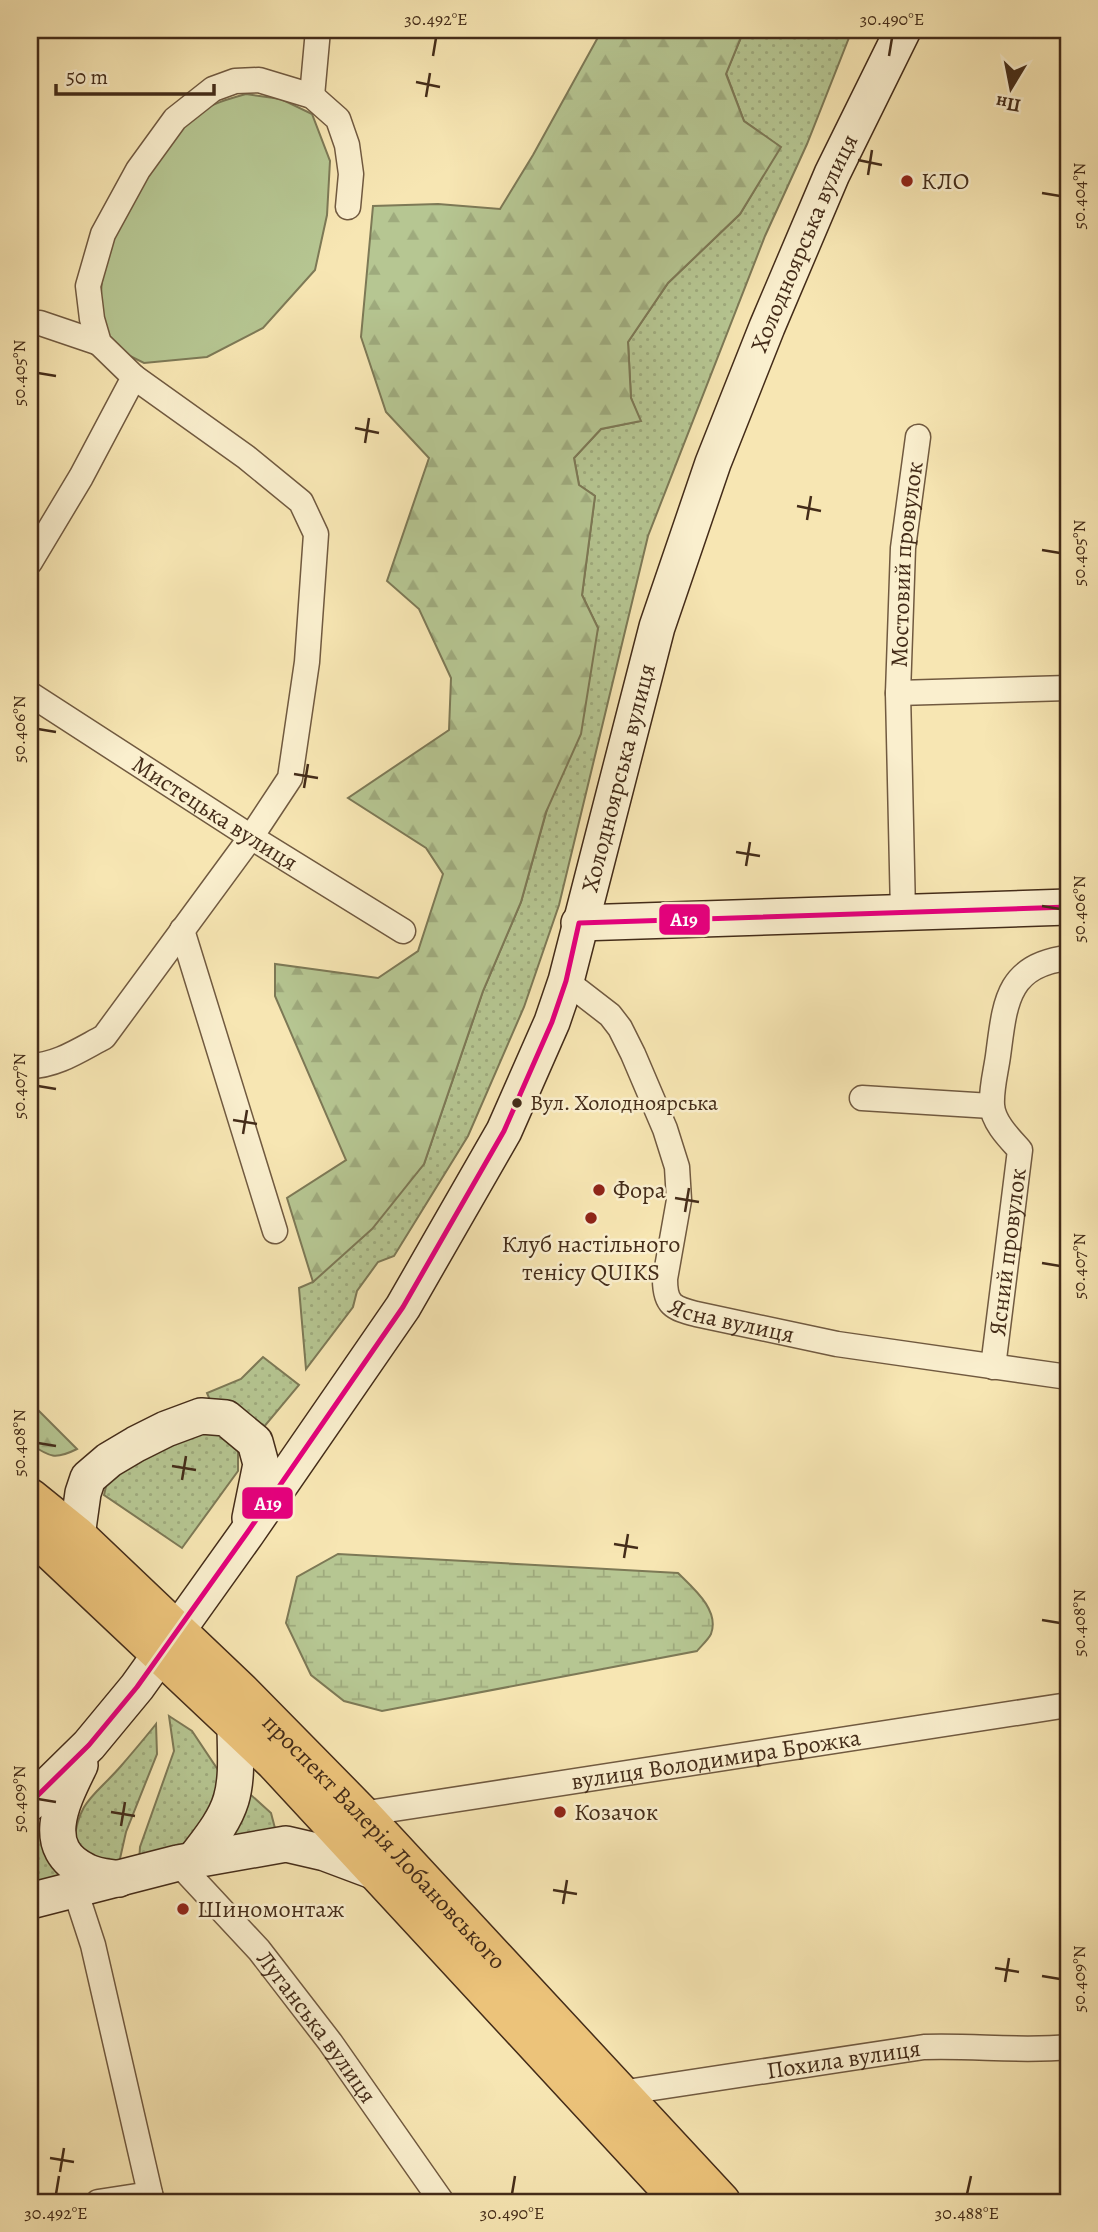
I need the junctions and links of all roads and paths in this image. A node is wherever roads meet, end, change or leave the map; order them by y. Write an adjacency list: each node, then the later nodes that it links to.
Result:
1 (318, 30): 3 (street)
2 (903, 30): 16 (main road, Холодноярська вулиця)
3 (312, 96): 4 (street); 6 (street)
4 (348, 207)
5 (40, 323): 6 (street)
6 (99, 343): 7 (street)
7 (134, 377): 9 (street); 13 (street)
8 (918, 437): 11 (street, Мостовий провулок)
9 (30, 562)
10 (1068, 688): 11 (street, Мостовий провулок)
11 (898, 693): 15 (street, Мостовий провулок)
12 (30, 694): 13 (street, Мистецька вулиця)
13 (251, 837): 17 (street); 18 (street, Мистецька вулиця)
14 (1068, 907): 15 (main road)
15 (903, 912): 16 (main road)
16 (579, 923): 20 (main road, Холодноярська вулиця)
17 (182, 930): 21 (street); 24 (street)
18 (403, 930)
19 (1068, 958): 23 (street)
20 (566, 981): 25 (street, Ясна вулиця); 29 (main road, Холодноярська вулиця)
21 (30, 1066)
22 (862, 1098): 23 (street)
23 (991, 1106): 25 (street, Ясний провулок)
24 (275, 1231)
25 (993, 1367): 26 (street, Ясна вулиця)
26 (1068, 1377)
27 (30, 1498): 30 (main road, проспект Валерія Лобановського)
28 (30, 1531): 31 (main road, проспект Валерія Лобановського)
29 (247, 1533): 30 (main road); 31 (main road, Холодноярська вулиця)
30 (77, 1536): 31 (main road, проспект Валерія Лобановського)
31 (169, 1642): 33 (main road, проспект Валерія Лобановського); 34 (main road); 36 (main road, проспект Валерія Лобановського)
32 (1068, 1705): 36 (street, вулиця Володимира Брожка)
33 (235, 1724): 37 (main road); 38 (main road, проспект Валерія Лобановського)
34 (89, 1745): 35 (main road); 39 (main road)
35 (30, 1803)
36 (361, 1814): 43 (main road, проспект Валерія Лобановського)
37 (186, 1862): 38 (main road); 39 (main road); 46 (street, Луганська вулиця)
38 (381, 1874): 47 (main road, проспект Валерія Лобановського)
39 (119, 1879): 40 (main road)
40 (75, 1890): 41 (main road); 44 (street)
41 (30, 1901)
42 (1068, 2047): 43 (street, Похила вулиця)
43 (620, 2093): 48 (main road, проспект Валерія Лобановського)
44 (151, 2198): 45 (street)
45 (98, 2202)
46 (442, 2202)
47 (682, 2202)
48 (721, 2202)

